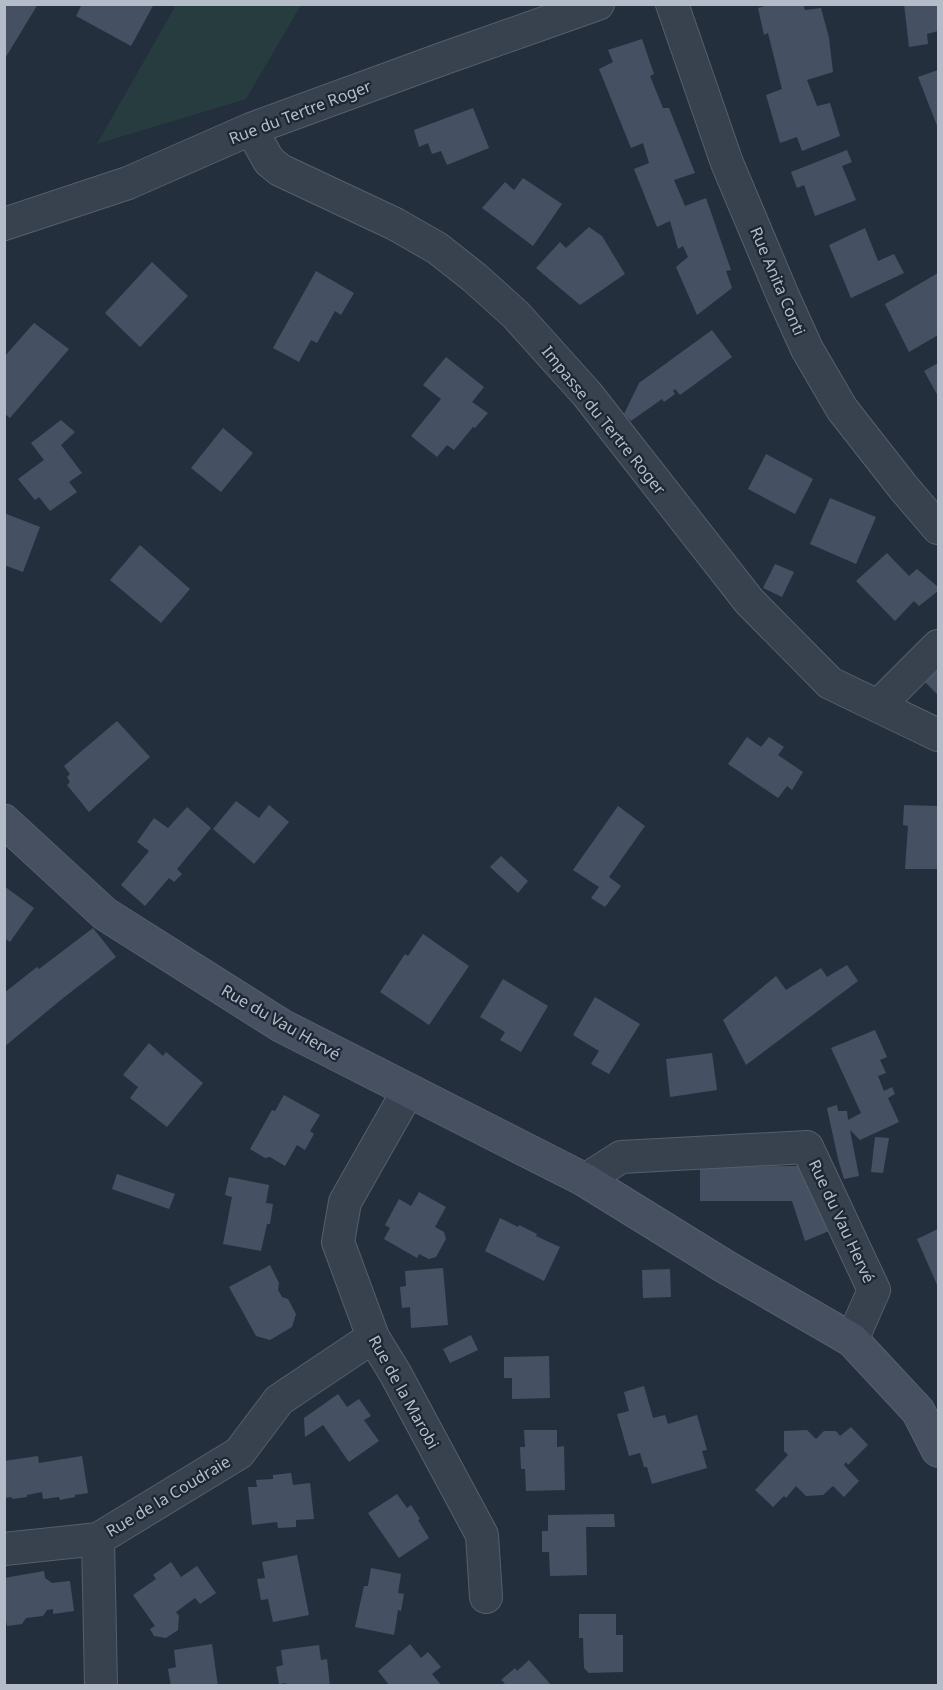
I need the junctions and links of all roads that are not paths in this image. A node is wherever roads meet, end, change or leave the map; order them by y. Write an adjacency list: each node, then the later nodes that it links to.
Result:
1 (598, 4): 3 (street, Rue du Tertre Roger)
2 (672, 4): 5 (street, Rue Anita Conti)
3 (251, 129): 4 (street, Rue du Tertre Roger); 7 (street, Impasse du Tertre Roger)
4 (4, 224)
5 (939, 528)
6 (939, 646): 7 (street)
7 (878, 706): 8 (street, Impasse du Tertre Roger)
8 (939, 735)
9 (4, 821): 10 (street, Rue du Vau Hervé)
10 (408, 1090): 11 (street, Rue du Vau Hervé); 12 (street, Rue de la Marobi)
11 (585, 1180): 13 (street, Rue du Vau Hervé); 13 (street, Rue du Vau Hervé)
12 (373, 1337): 15 (street, Rue de la Coudraie); 17 (street, Rue de la Marobi)
13 (852, 1340): 14 (street, Rue du Vau Hervé)
14 (939, 1450)
15 (99, 1539): 16 (street, Rue de la Coudraie); 18 (street, Rue de la Coudraie)
16 (4, 1549)
17 (486, 1597)
18 (100, 1686)

